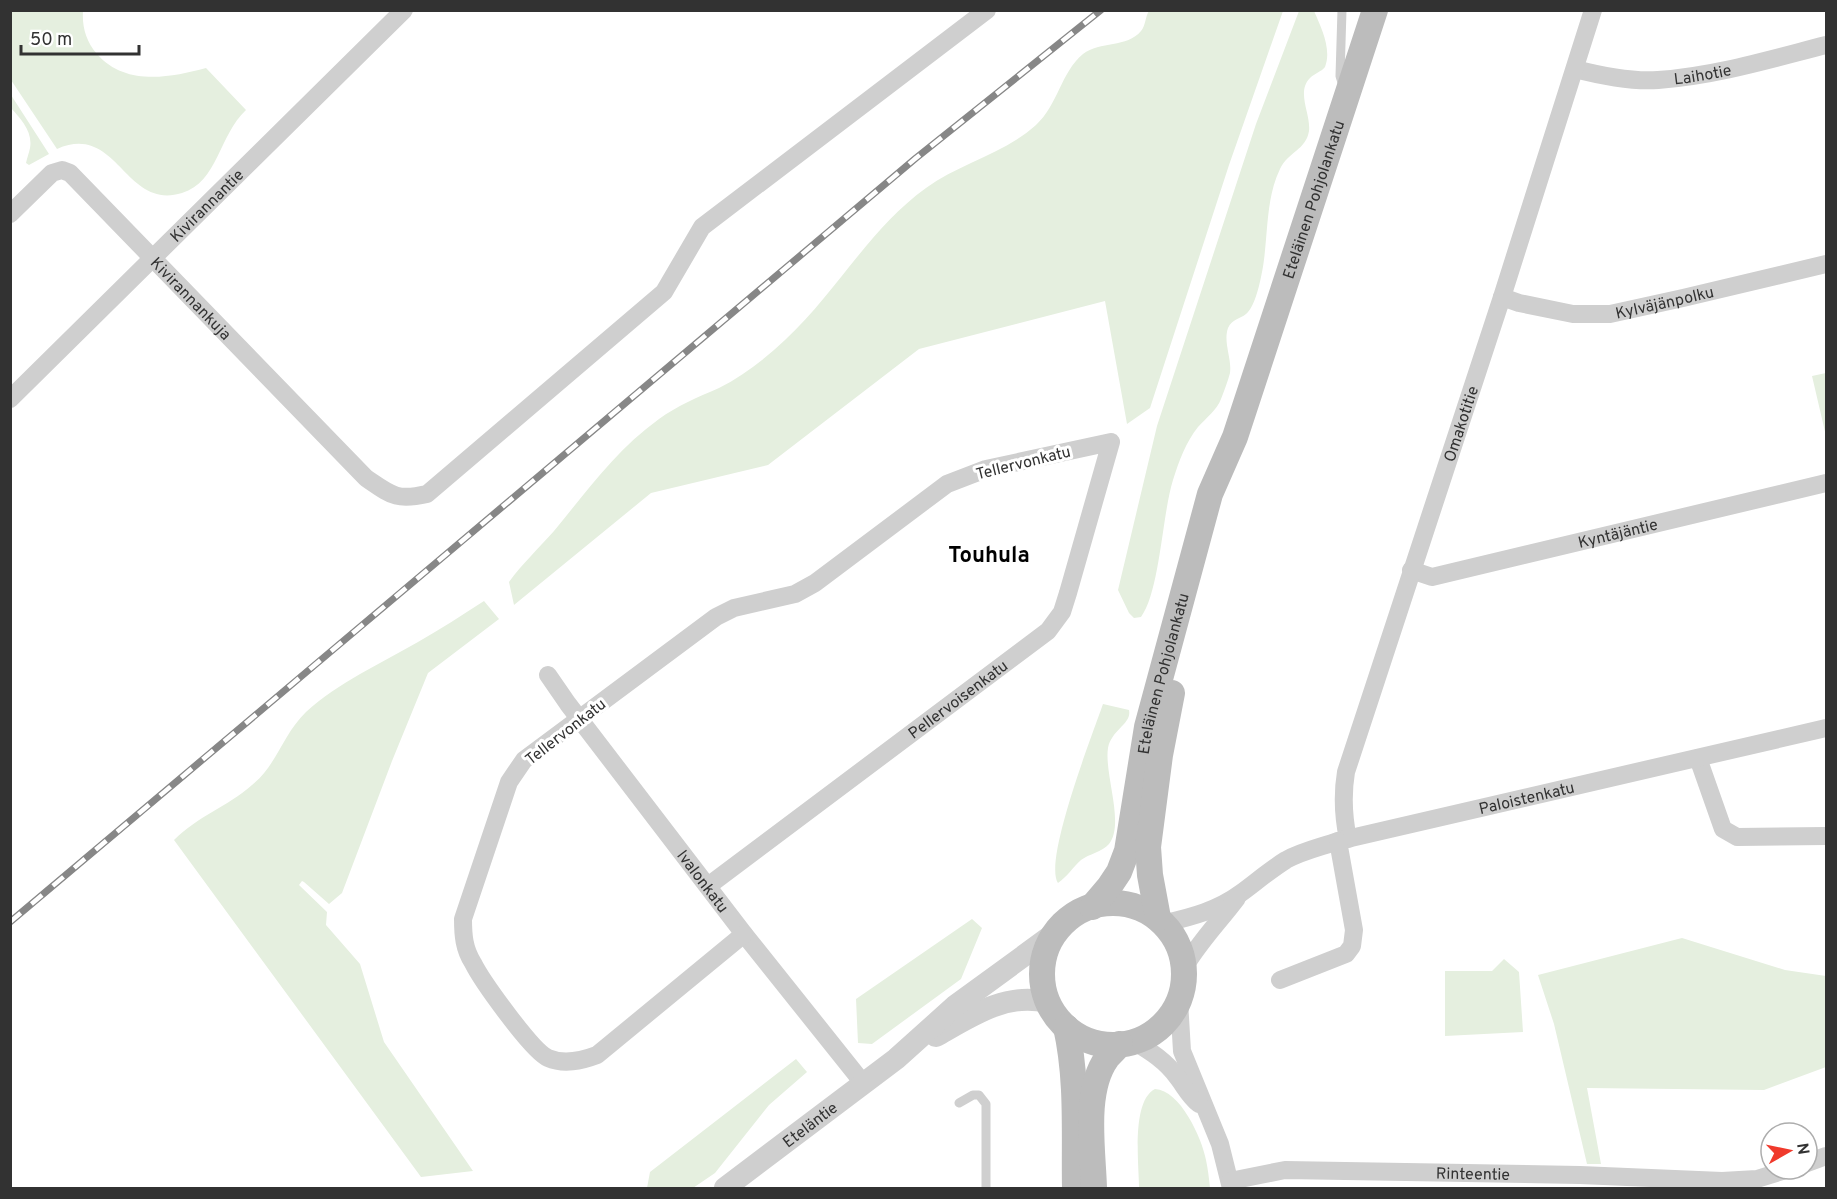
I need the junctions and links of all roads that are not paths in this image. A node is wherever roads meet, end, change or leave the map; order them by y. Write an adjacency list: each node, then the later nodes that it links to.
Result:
1 (404, 10): 10 (street, Kivirannantie)
2 (987, 10): 10 (street, Kivirannankuja)
3 (1342, 10): 8 (lane, Eteläinen Pohjolankatu)
4 (1375, 10): 8 (main road, Eteläinen Pohjolankatu)
5 (1593, 10): 7 (street, Omakotitie)
6 (1827, 45): 7 (street, Laihotie)
7 (1575, 69): 12 (street, Omakotitie)
8 (1347, 100): 14 (main road, Eteläinen Pohjolankatu)
9 (10, 214): 10 (street, Kivirannankuja)
10 (152, 259): 13 (street, Kivirannantie)
11 (1827, 264): 12 (street, Kylväjänpolku)
12 (1502, 297): 17 (street, Omakotitie)
13 (10, 399)
14 (1235, 437): 26 (main road, Eteläinen Pohjolankatu); 27 (main road, Eteläinen Pohjolankatu)
15 (1111, 442): 19 (street, Tellervonkatu); 24 (street, Pellervoisenkatu)
16 (1827, 483): 17 (street, Kyntäjäntie)
17 (1411, 570): 23 (street, Omakotitie)
18 (549, 675): 19 (street, Ivalonkatu)
19 (580, 719): 24 (street, Ivalonkatu); 29 (street, Tellervonkatu)
20 (1827, 728): 21 (street, Paloistenkatu)
21 (1698, 758): 22 (street); 23 (street, Paloistenkatu)
22 (1827, 836)
23 (1343, 840): 25 (street, Paloistenkatu); 31 (street, Omakotitie)
24 (708, 886): 29 (street, Ivalonkatu)
25 (1240, 894): 27 (street, Paloistenkatu); 30 (street, Paloistenkatu)
26 (1092, 907): 27 (main road); 28 (main road)
27 (1161, 921): 30 (main road)
28 (1055, 933): 33 (main road); 36 (street, Eteläntie)
29 (744, 934): 37 (street, Ivalonkatu)
30 (1184, 968): 32 (main road)
31 (1280, 980)
32 (1179, 1001): 35 (main road); 39 (street)
33 (1047, 1002): 34 (main road); 36 (street, Eteläntie)
34 (1066, 1028): 35 (main road); 44 (main road)
35 (1127, 1043): 39 (street); 45 (main road)
36 (896, 1059): 37 (street, Eteläntie)
37 (863, 1083): 42 (street, Eteläntie)
38 (959, 1103): 43 (lane)
39 (1205, 1109): 41 (street)
40 (1759, 1178): 41 (street, Rinteentie)
41 (1231, 1185)
42 (724, 1188)
43 (986, 1188)
44 (1075, 1188)
45 (1095, 1188)

